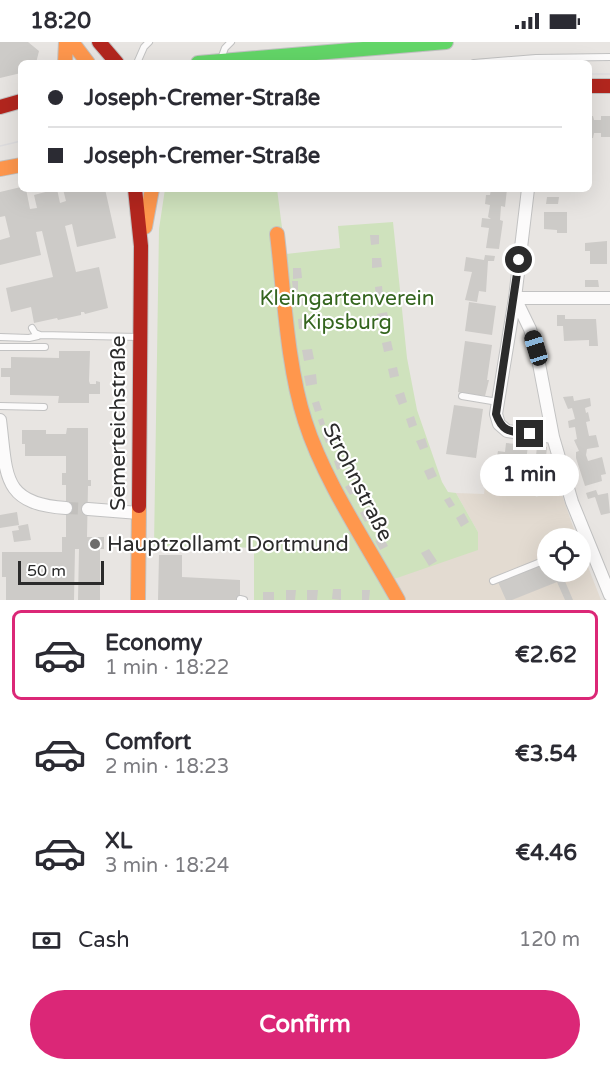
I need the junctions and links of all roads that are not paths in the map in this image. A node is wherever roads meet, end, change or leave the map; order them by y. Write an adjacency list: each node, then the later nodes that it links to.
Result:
1 (66, 42): 9 (main road)
2 (72, 42): 10 (main road)
3 (99, 42): 11 (main road)
4 (149, 42): 12 (lane)
5 (231, 42): 13 (lane)
6 (446, 42): 7 (main road)
7 (364, 45): 14 (main road)
8 (610, 57): 15 (lane)
9 (65, 60)
10 (86, 60)
11 (114, 60)
12 (138, 60)
13 (220, 60)
14 (229, 60)
15 (511, 60)
16 (592, 86): 17 (main road)
17 (610, 86)
18 (18, 101): 19 (main road)
19 (0, 107)
20 (18, 166): 21 (main road)
21 (0, 169)
22 (135, 192): 26 (main road, Semerteichstraße)
23 (151, 192): 26 (main road, Semerteichstraße)
24 (528, 192): 27 (street)
25 (277, 234): 50 (main road, Strohnstraße)
26 (141, 246): 32 (main road, Semerteichstraße)
27 (515, 298): 28 (street); 36 (street); 40 (street)
28 (610, 298)
29 (32, 328): 30 (lane)
30 (40, 335): 31 (lane); 32 (lane)
31 (0, 337)
32 (140, 337): 43 (main road, Semerteichstraße)
33 (0, 347): 34 (lane)
34 (45, 347)
35 (462, 396): 36 (lane)
36 (498, 402): 40 (street)
37 (0, 406): 38 (lane)
38 (44, 407)
39 (0, 420): 41 (street)
40 (553, 436): 44 (street)
41 (66, 508)
42 (88, 510): 43 (street)
43 (139, 513): 49 (main road, Semerteichstraße)
44 (579, 528)
45 (591, 558): 48 (street)
46 (537, 563): 47 (lane)
47 (493, 581)
48 (610, 595)
49 (138, 600)
50 (398, 600)

